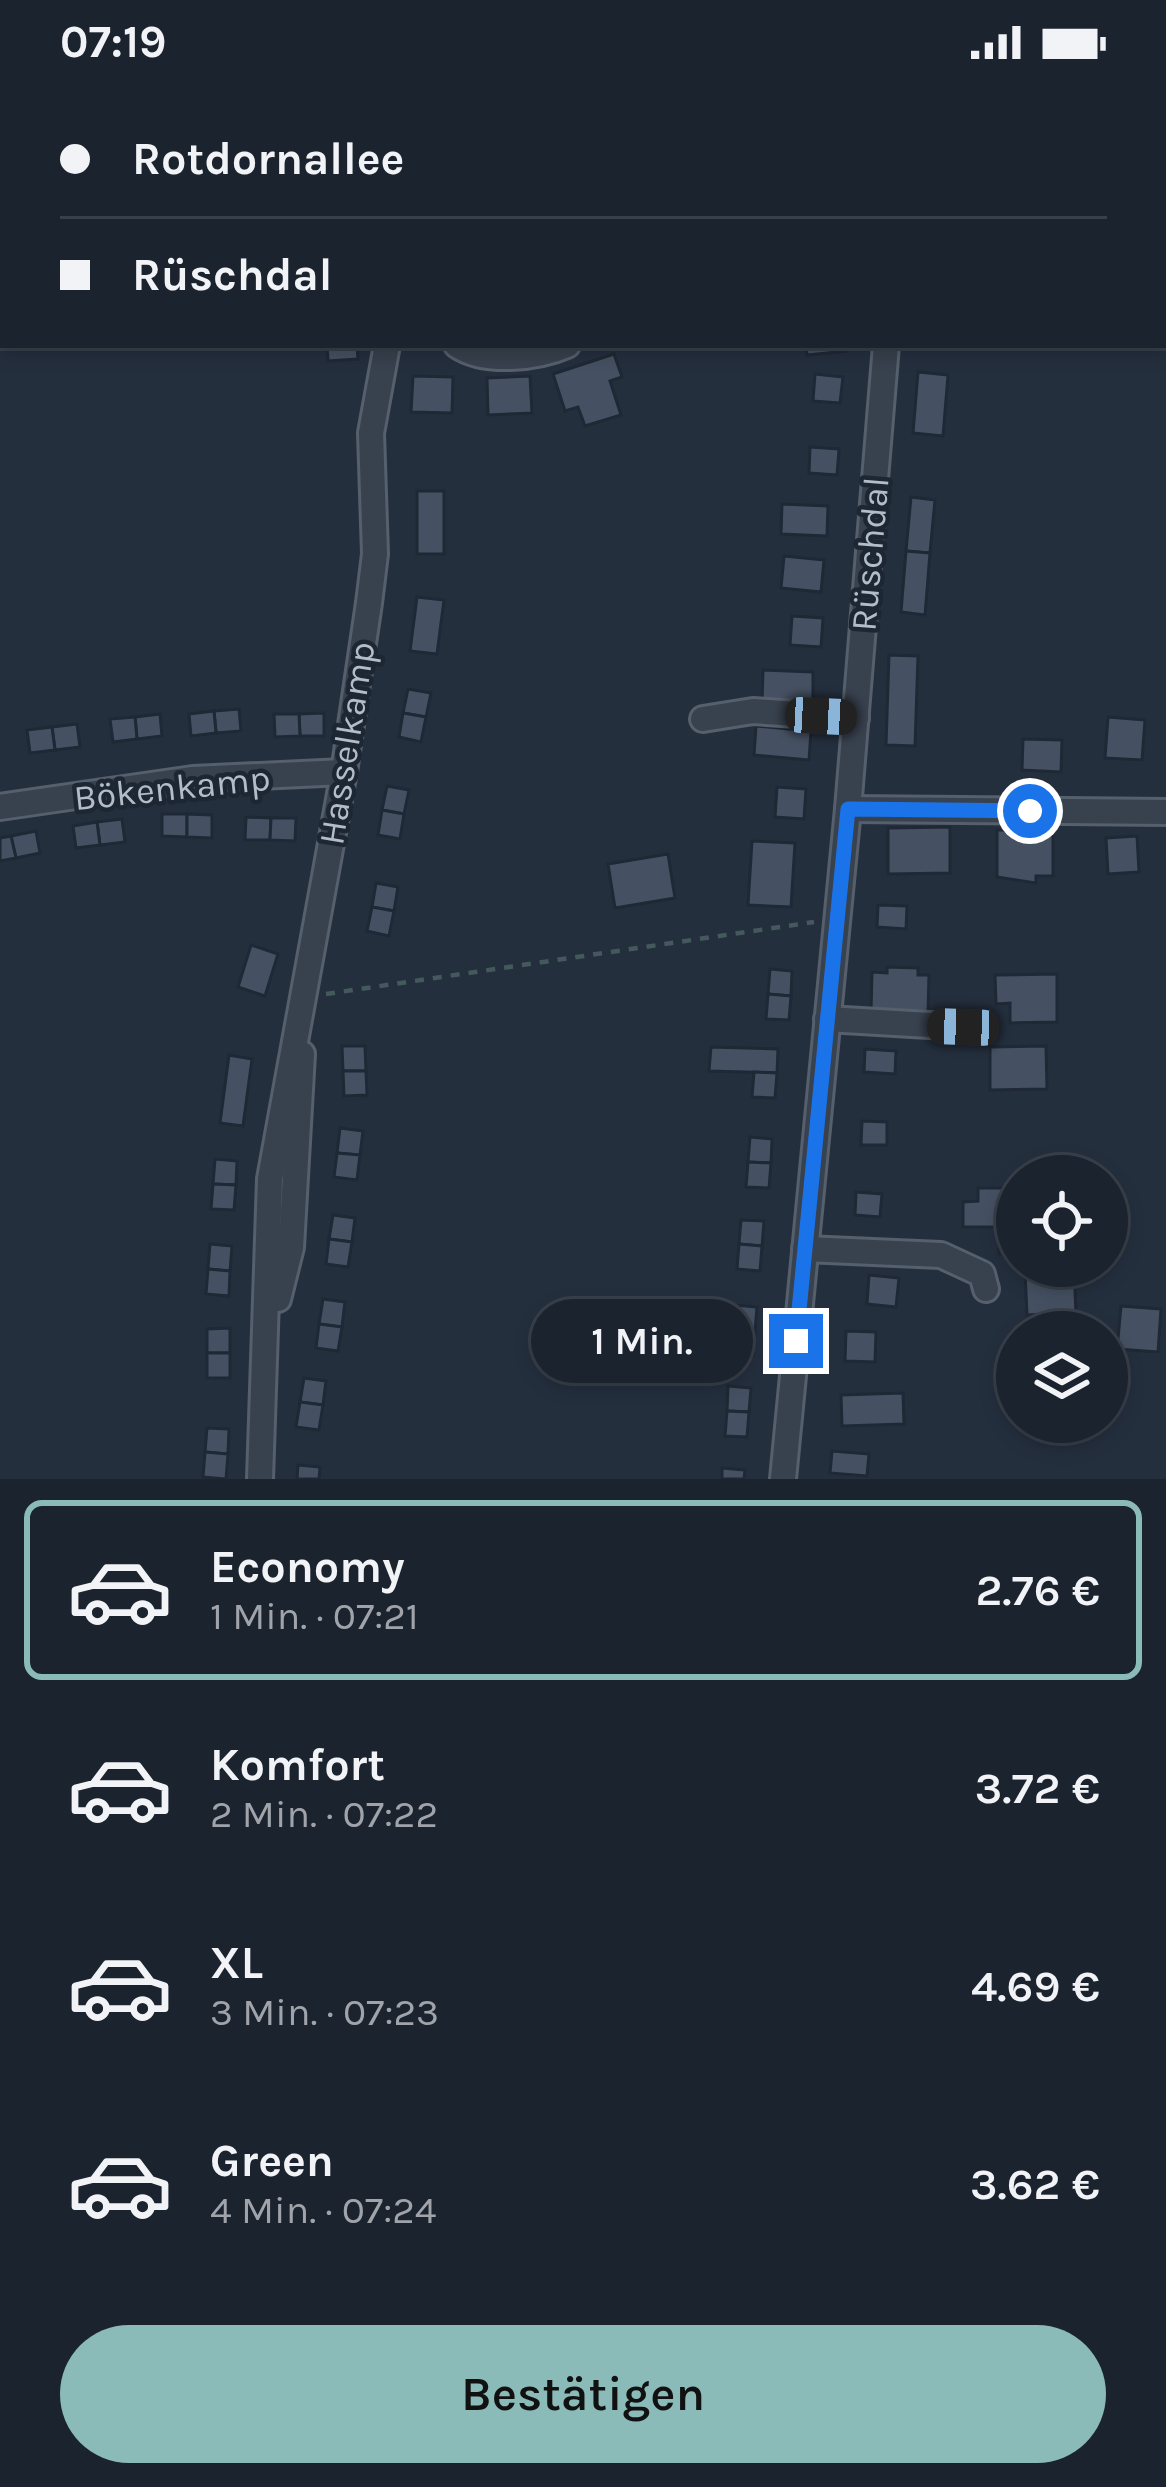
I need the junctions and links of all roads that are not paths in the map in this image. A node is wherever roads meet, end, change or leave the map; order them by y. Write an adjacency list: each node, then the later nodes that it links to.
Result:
1 (385, 348): 7 (street, Hasselkamp)
2 (461, 348): 3 (street)
3 (550, 348)
4 (886, 348): 5 (street, Rüschdal)
5 (856, 718): 6 (street); 9 (street, Rüschdal)
6 (703, 719)
7 (344, 772): 8 (street, Bökenkamp); 15 (street, Hasselkamp)
8 (0, 807)
9 (848, 809): 10 (street); 11 (street, Rüschdal)
10 (1166, 812)
11 (827, 1019): 12 (street); 13 (street, Rüschdal)
12 (963, 1027)
13 (805, 1249): 14 (street); 16 (street, Rüschdal)
14 (986, 1289)
15 (260, 1479)
16 (783, 1479)

